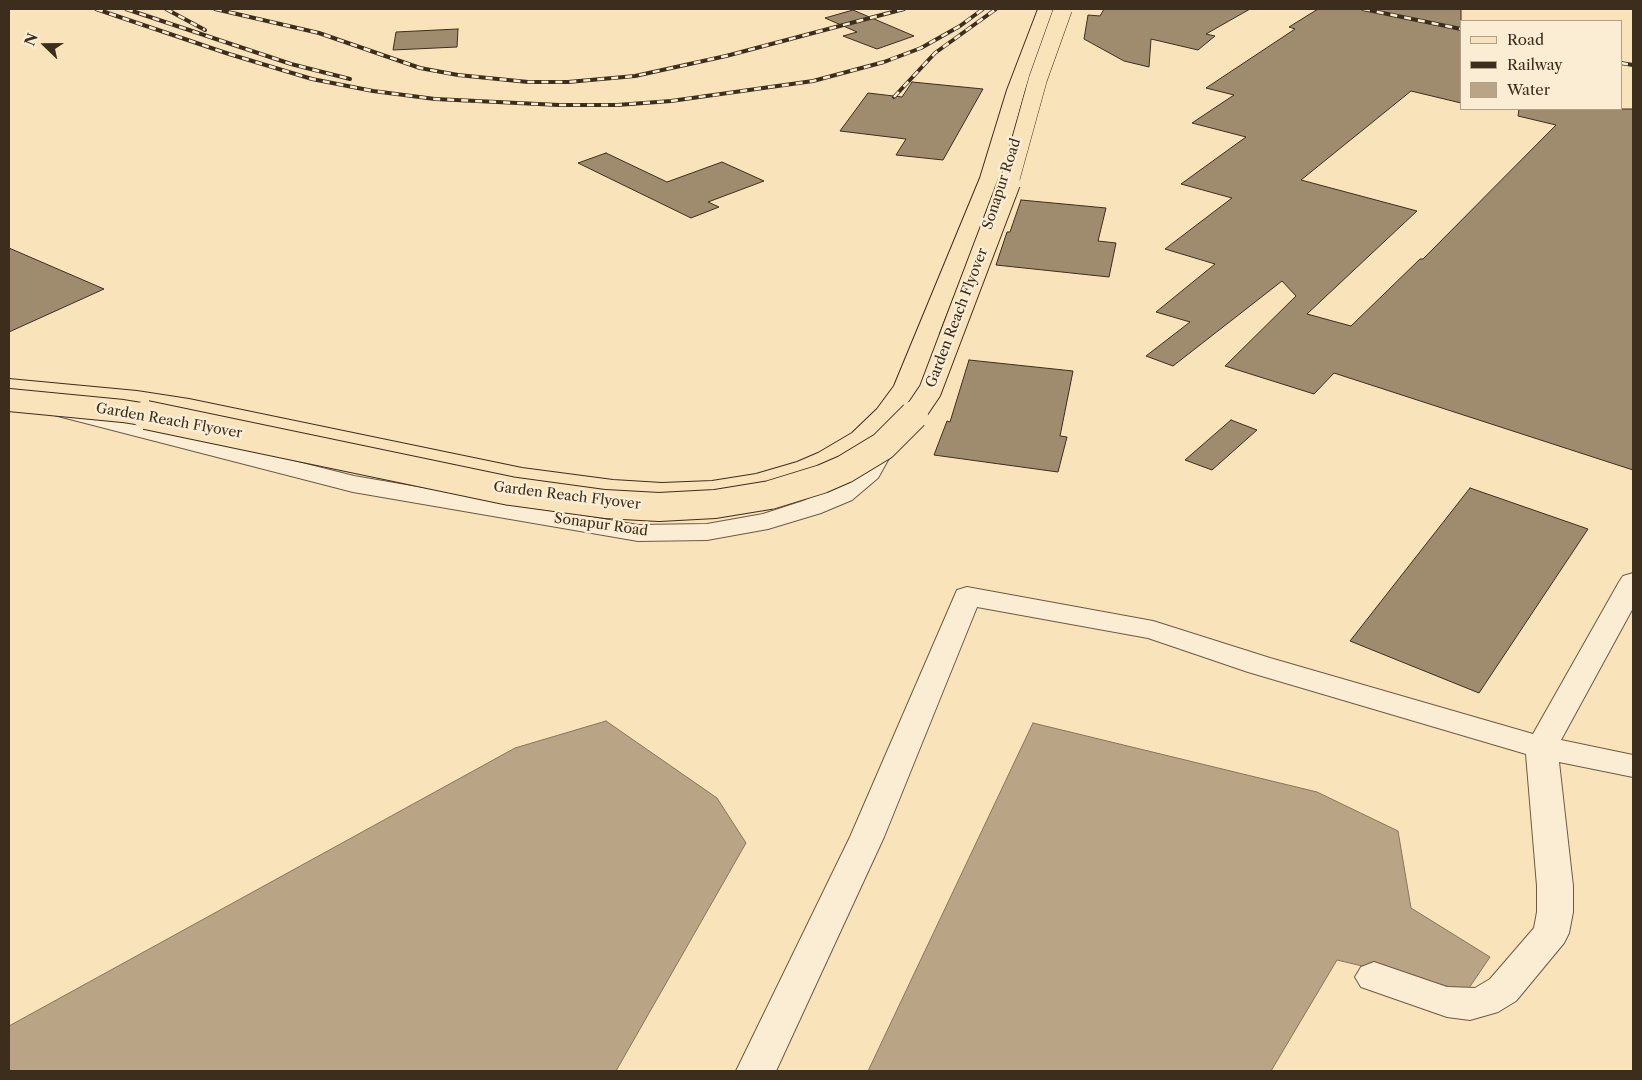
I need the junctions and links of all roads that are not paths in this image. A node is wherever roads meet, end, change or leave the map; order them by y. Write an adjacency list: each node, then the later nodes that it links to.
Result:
1 (1046, 9): 3 (main road, Garden Reach Flyover)
2 (1064, 9): 4 (street, Sonapur Road); 5 (main road, Garden Reach Flyover, bridge)
3 (9, 386)
4 (9, 396)
5 (9, 400)
6 (1633, 582): 7 (street)
7 (1541, 747): 8 (street); 9 (street); 10 (street)
8 (1633, 766)
9 (1374, 977)
10 (756, 1071)

